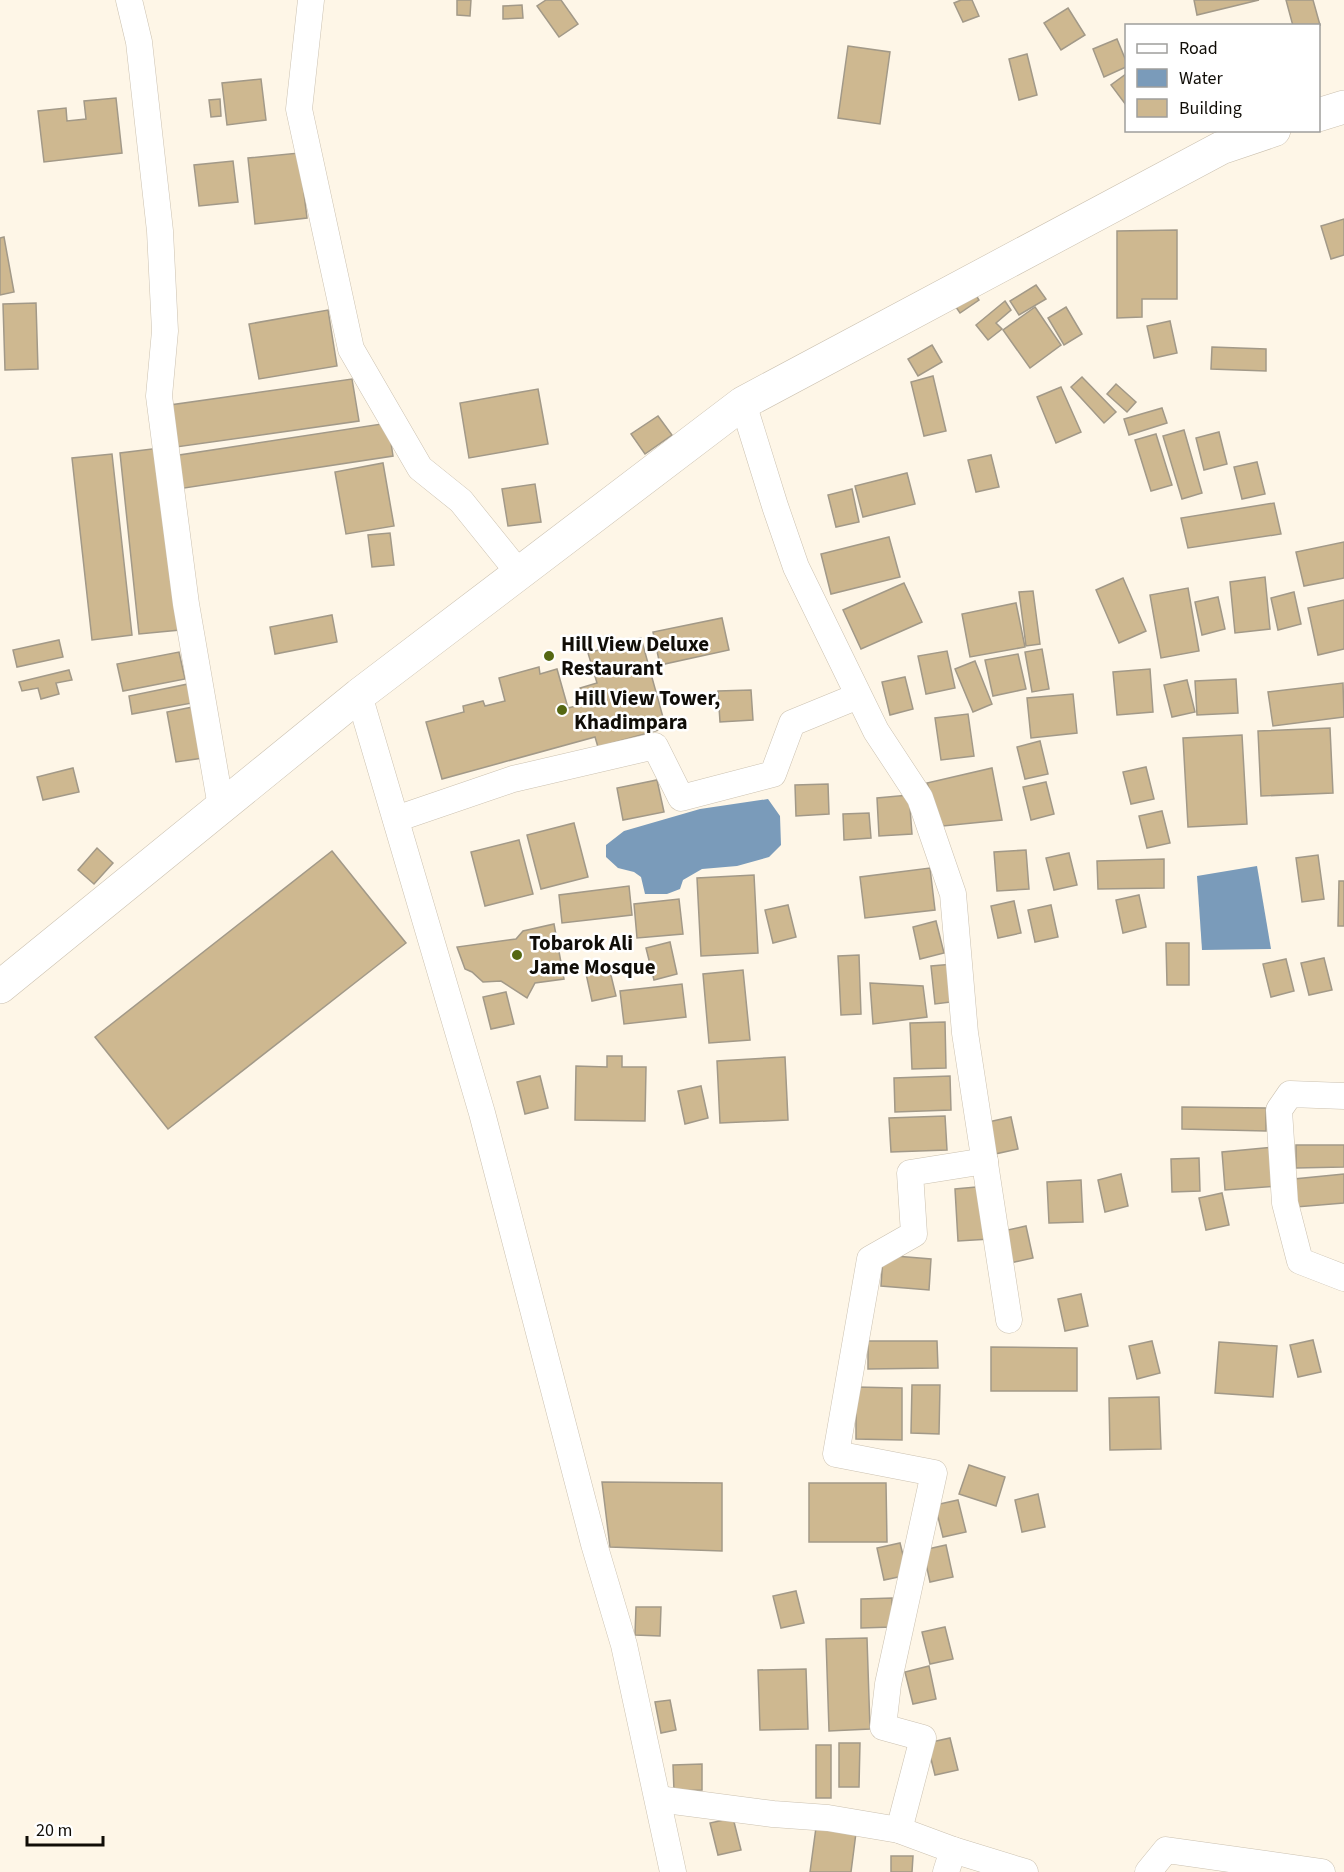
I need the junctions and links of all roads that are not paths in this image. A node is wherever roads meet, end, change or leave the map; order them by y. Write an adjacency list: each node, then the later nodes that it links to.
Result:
1 (129, 0): 10 (street)
2 (311, 0): 7 (street)
3 (1344, 107): 4 (highway)
4 (1320, 114)
5 (1268, 132): 6 (highway)
6 (743, 403): 7 (highway); 9 (street)
7 (519, 573): 8 (highway)
8 (359, 695): 10 (highway); 11 (street)
9 (858, 696): 11 (street); 14 (street)
10 (222, 807): 12 (highway)
11 (396, 819): 17 (street)
12 (0, 987)
13 (1344, 1096): 15 (street)
14 (985, 1161): 16 (street); 18 (street)
15 (1344, 1278)
16 (1009, 1320)
17 (658, 1799): 18 (street); 20 (street)
18 (899, 1830): 19 (street)
19 (950, 1861): 21 (street)
20 (673, 1872)
21 (1025, 1872)
22 (1148, 1872): 23 (street)
23 (1322, 1872)

